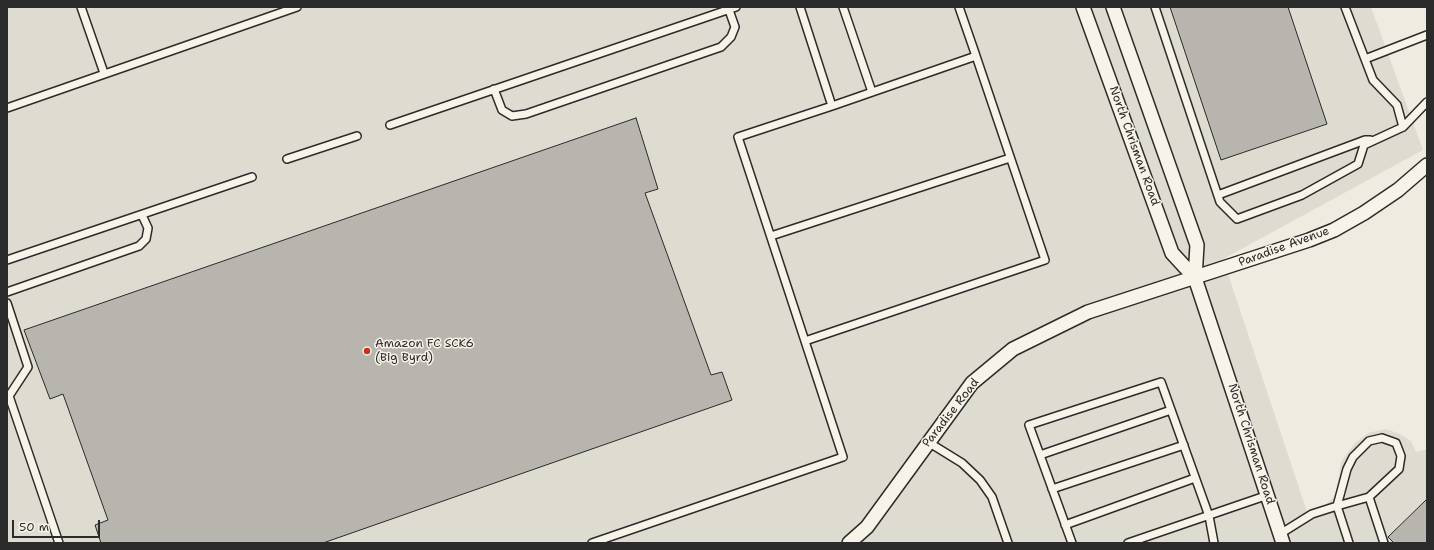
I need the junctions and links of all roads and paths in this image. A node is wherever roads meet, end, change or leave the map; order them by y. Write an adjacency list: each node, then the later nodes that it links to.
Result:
1 (81, 7): 15 (lane)
2 (297, 7): 15 (lane)
3 (736, 7): 11 (lane)
4 (800, 7): 19 (lane)
5 (843, 7): 17 (lane)
6 (959, 7): 13 (lane)
7 (1083, 7): 33 (street, North Chrisman Road)
8 (1113, 7): 33 (street, North Chrisman Road)
9 (1155, 7): 29 (lane)
10 (1346, 7): 14 (lane)
11 (729, 10): 16 (lane); 16 (lane)
12 (1427, 34): 14 (lane)
13 (976, 56): 17 (lane); 25 (lane)
14 (1365, 59): 22 (lane)
15 (104, 74): 20 (lane)
16 (494, 89): 21 (lane)
17 (872, 92): 19 (lane)
18 (1427, 102): 22 (lane)
19 (832, 106): 31 (lane)
20 (7, 108)
21 (390, 125)
22 (1403, 127): 24 (lane)
23 (357, 136): 26 (lane)
24 (1374, 140): 29 (lane); 29 (lane)
25 (1010, 158): 31 (lane); 36 (lane)
26 (287, 159)
27 (1427, 166): 33 (street, Paradise Avenue)
28 (252, 177): 30 (lane)
29 (1218, 195)
30 (142, 215): 32 (lane); 34 (lane)
31 (771, 236): 36 (lane)
32 (7, 260)
33 (1195, 278): 38 (street, Paradise Road); 43 (street, North Chrisman Road)
34 (7, 292)
35 (7, 304): 49 (lane)
36 (805, 341): 50 (lane)
37 (1171, 410): 39 (lane); 40 (lane); 40 (lane)
38 (928, 442): 51 (street, Paradise Road); 52 (lane)
39 (1184, 445): 41 (lane); 42 (lane)
40 (1040, 455): 42 (lane)
41 (1195, 478): 46 (lane); 47 (lane)
42 (1052, 489): 47 (lane)
43 (1268, 495): 46 (lane); 48 (street, North Chrisman Road)
44 (1369, 497): 45 (lane); 45 (lane); 57 (lane)
45 (1337, 506): 48 (lane); 56 (lane)
46 (1209, 516): 54 (lane); 55 (lane)
47 (1065, 525): 53 (lane)
48 (1282, 538)
49 (59, 543)
50 (592, 543)
51 (849, 543)
52 (1008, 543)
53 (1072, 543)
54 (1128, 543)
55 (1214, 543)
56 (1349, 543)
57 (1384, 543)

